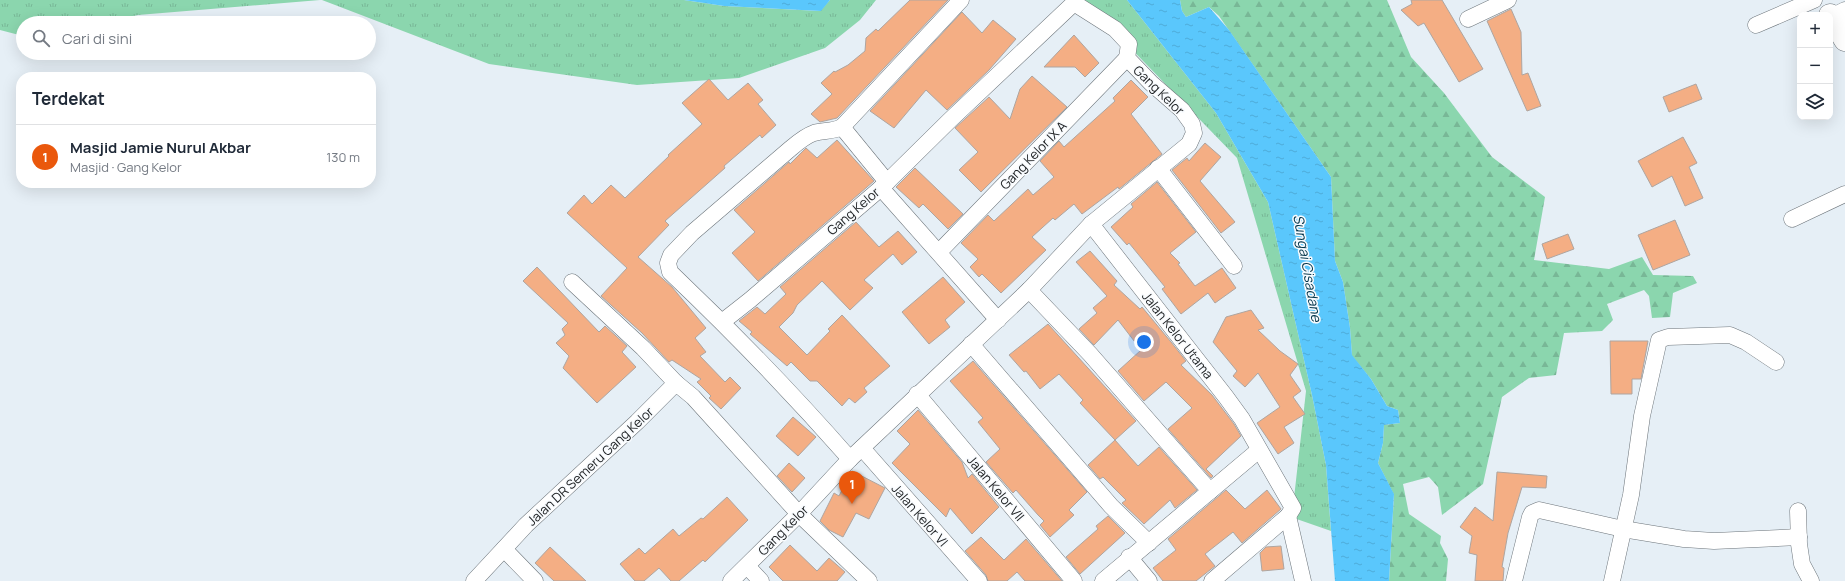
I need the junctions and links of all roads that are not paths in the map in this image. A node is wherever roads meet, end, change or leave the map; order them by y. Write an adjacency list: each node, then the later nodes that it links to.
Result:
1 (961, 0): 9 (street)
2 (1508, 0): 5 (street)
3 (1814, 0): 6 (street)
4 (1833, 16): 7 (main road)
5 (1468, 19)
6 (1756, 25)
7 (1845, 40)
8 (1127, 58): 10 (street, Gang Kelor); 11 (street, Gang Kelor); 15 (street, Gang Kelor IX A)
9 (842, 127): 11 (street); 20 (street)
10 (1158, 168): 14 (street, Gang Kelor); 16 (street)
11 (884, 185): 15 (street); 20 (street, Gang Kelor)
12 (1845, 194): 13 (street)
13 (1792, 219)
14 (1091, 224): 18 (street, Gang Kelor); 26 (street, Jalan Kelor Utama)
15 (939, 252): 19 (street)
16 (1234, 266)
17 (572, 282): 23 (street)
18 (1029, 290): 19 (street, Gang Kelor); 28 (street)
19 (998, 320): 21 (street, Gang Kelor)
20 (722, 322): 27 (street)
21 (971, 344): 24 (street, Gang Kelor); 34 (street)
22 (1776, 362): 32 (street)
23 (676, 382): 30 (street); 35 (street, Jalan DR Semeru Gang Kelor)
24 (917, 394): 25 (street, Gang Kelor); 44 (street, Jalan Kelor VII)
25 (862, 448): 27 (street, Gang Kelor); 43 (street, Jalan Kelor VI)
26 (1259, 450): 28 (street); 31 (street, Jalan Kelor Utama)
27 (850, 459): 30 (street, Gang Kelor)
28 (1210, 491): 34 (street)
29 (1798, 511): 33 (street)
30 (799, 514): 37 (street, Gang Kelor); 42 (street)
31 (1288, 516): 47 (street); 48 (street)
32 (1623, 529): 33 (street); 49 (street); 50 (street)
33 (1799, 537): 51 (street)
34 (1149, 543): 36 (street)
35 (504, 550): 38 (street, Jalan DR Semeru Gang Kelor); 39 (street)
36 (1129, 558): 45 (street); 46 (street)
37 (747, 566): 40 (street, Gang Kelor); 41 (street)
38 (474, 581)
39 (535, 581)
40 (730, 581)
41 (762, 581)
42 (870, 581)
43 (979, 581)
44 (1074, 581)
45 (1103, 581)
46 (1149, 581)
47 (1212, 581)
48 (1303, 581)
49 (1514, 581)
50 (1612, 581)
51 (1811, 581)

